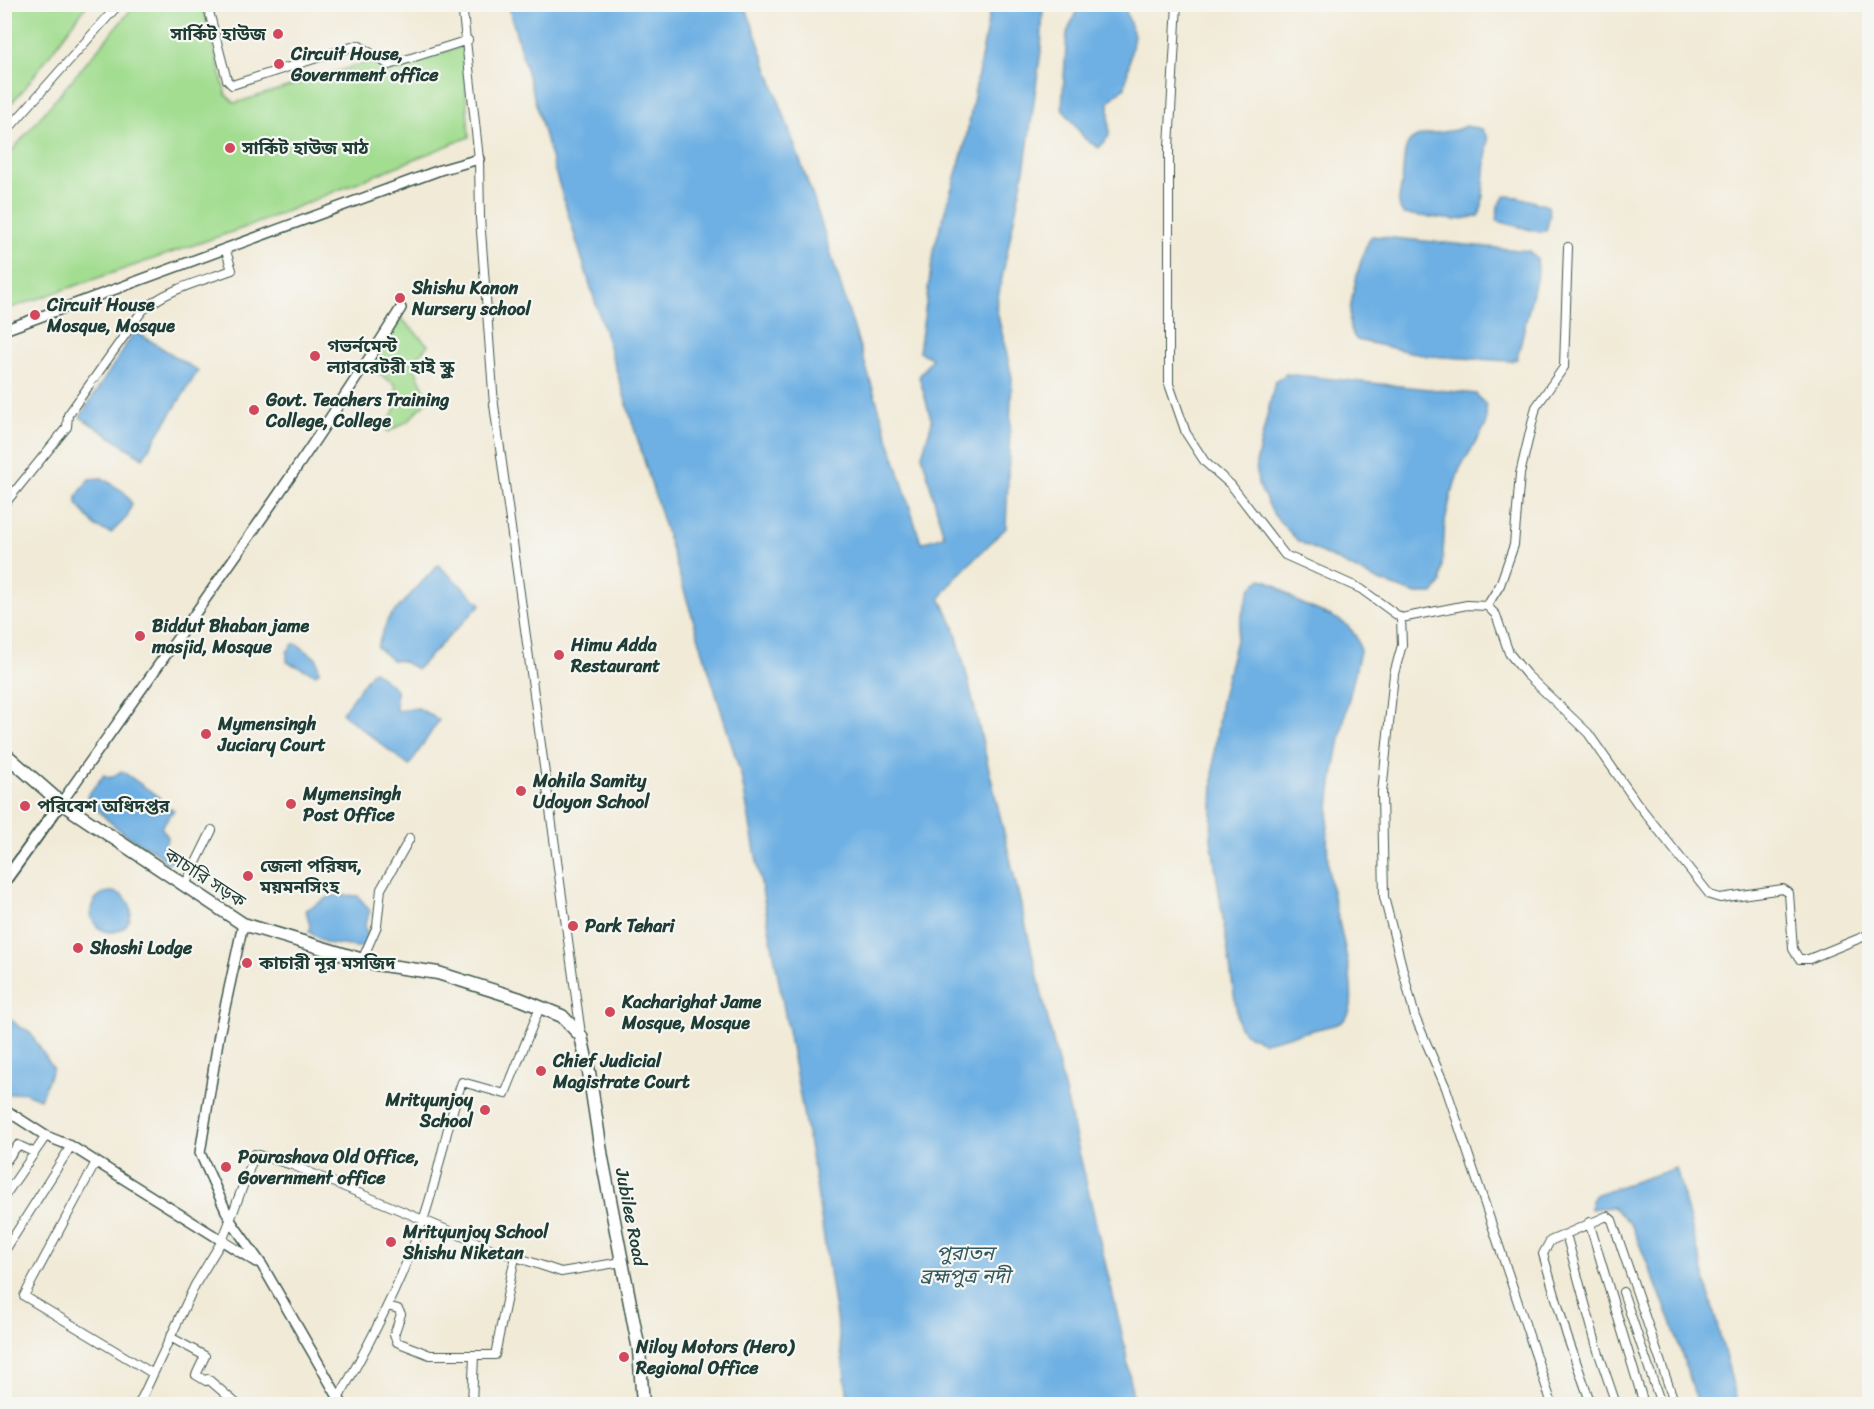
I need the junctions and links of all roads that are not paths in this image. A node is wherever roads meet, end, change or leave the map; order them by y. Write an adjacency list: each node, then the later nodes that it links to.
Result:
1 (118, 4): 6 (street)
2 (207, 4): 5 (street)
3 (462, 4): 5 (street)
4 (1177, 4): 14 (street)
5 (468, 39): 7 (street)
6 (4, 134)
7 (479, 159): 9 (street); 25 (street)
8 (1568, 247): 13 (street)
9 (225, 248): 11 (street); 12 (street)
10 (401, 308): 16 (street)
11 (4, 330)
12 (4, 499)
13 (1487, 606): 14 (street); 22 (street)
14 (1401, 618): 52 (street)
15 (4, 753): 16 (main road, কাচারি সড়ক)
16 (61, 803): 19 (main road); 20 (main road, কাচারি সড়ক)
17 (212, 830): 20 (street)
18 (410, 838): 23 (street)
19 (4, 882)
20 (184, 887): 21 (main road, কাচারি সড়ক)
21 (243, 924): 23 (main road, কাচারি সড়ক); 33 (street)
22 (1869, 934)
23 (362, 960): 24 (main road, কাচারি সড়ক)
24 (540, 1007): 25 (main road, কাচারি সড়ক); 34 (street)
25 (581, 1036): 40 (main road, Jubilee Road)
26 (4, 1109): 27 (street)
27 (46, 1136): 28 (street); 29 (street)
28 (71, 1146): 30 (street); 38 (street)
29 (33, 1152): 31 (street); 32 (street)
30 (96, 1162): 37 (street); 46 (street)
31 (4, 1164)
32 (4, 1197)
33 (230, 1220): 34 (street); 37 (street); 41 (street)
34 (423, 1221): 39 (street); 43 (street)
35 (1589, 1222): 36 (street); 55 (street); 57 (street)
36 (1566, 1234): 53 (street); 54 (street)
37 (223, 1239): 41 (street); 44 (street)
38 (4, 1252)
39 (515, 1257): 40 (street); 45 (street)
40 (622, 1262): 51 (main road, Jubilee Road)
41 (262, 1265): 47 (street)
42 (1623, 1292): 56 (street)
43 (388, 1306): 45 (street); 47 (street)
44 (170, 1337): 46 (street); 49 (street)
45 (474, 1355): 50 (street)
46 (152, 1373): 48 (street)
47 (341, 1400)
48 (139, 1404)
49 (237, 1404)
50 (472, 1404)
51 (643, 1404)
52 (1552, 1404)
53 (1591, 1404)
54 (1616, 1404)
55 (1644, 1404)
56 (1661, 1404)
57 (1675, 1404)

